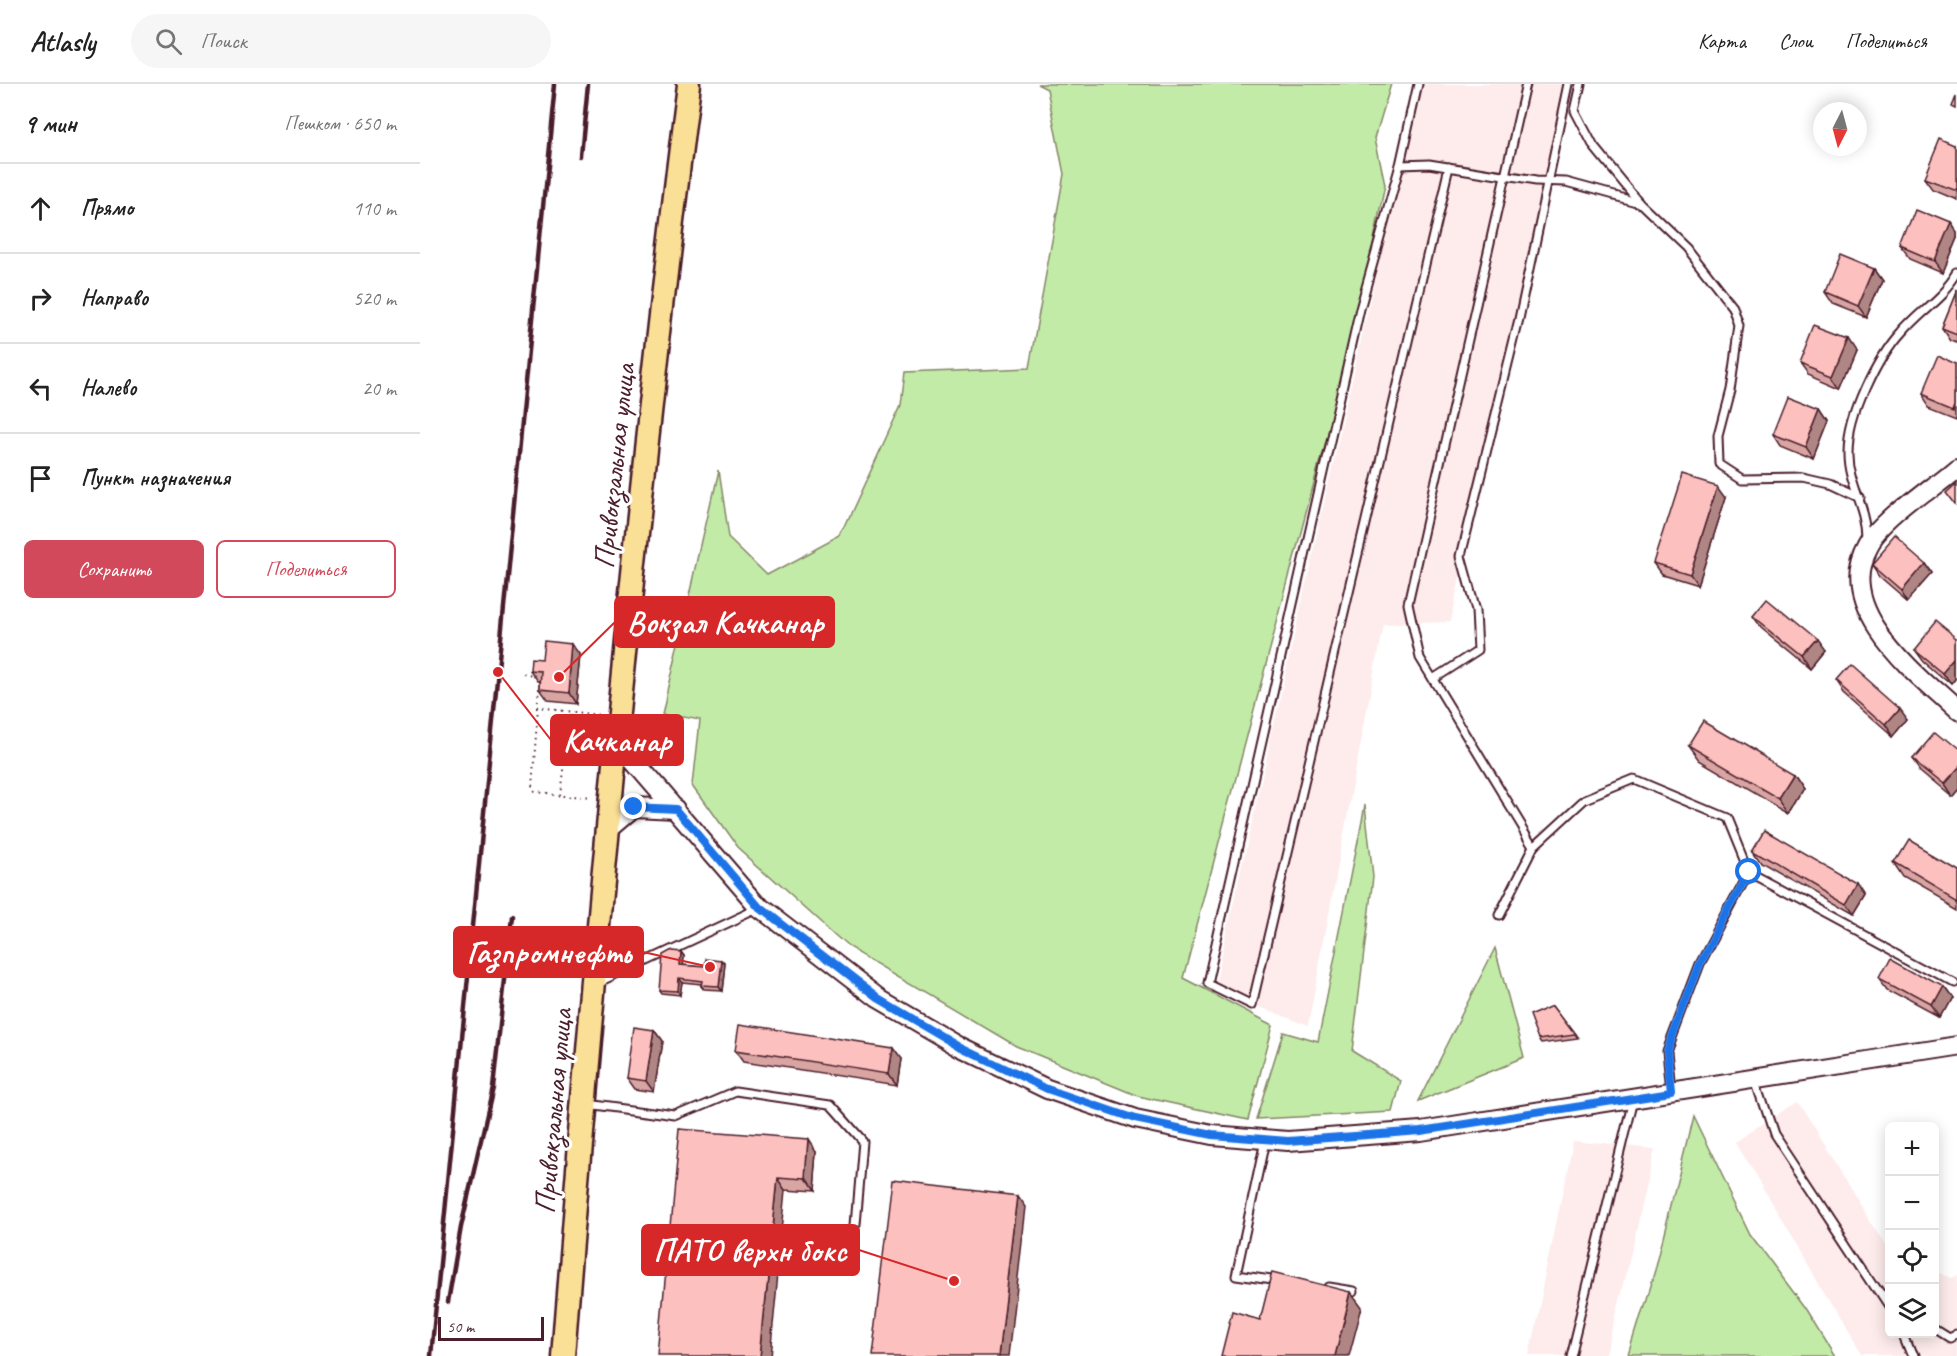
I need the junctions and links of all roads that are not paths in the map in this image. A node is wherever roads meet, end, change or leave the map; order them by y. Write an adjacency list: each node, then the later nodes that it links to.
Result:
1 (689, 84): 17 (main road, Привокзальная улица)
2 (1418, 84): 6 (lane)
3 (1526, 84): 8 (lane)
4 (1569, 84): 9 (lane)
5 (1581, 84): 10 (lane)
6 (1401, 165): 7 (lane); 7 (lane)
7 (1449, 167): 8 (lane)
8 (1506, 176): 9 (lane); 15 (lane)
9 (1547, 182): 10 (lane); 15 (lane)
10 (1639, 202): 13 (lane)
11 (1957, 273): 13 (lane)
12 (1957, 466): 14 (street)
13 (1860, 498): 14 (lane)
14 (1867, 546): 16 (street)
15 (1433, 679): 20 (lane)
16 (1957, 711)
17 (617, 742): 18 (street); 19 (main road, Привокзальная улица)
18 (676, 809): 19 (street); 22 (street)
19 (609, 829): 25 (main road, Привокзальная улица)
20 (1534, 846): 21 (lane); 23 (lane)
21 (1749, 872): 24 (lane); 28 (lane)
22 (760, 908): 25 (lane); 31 (street)
23 (1499, 915)
24 (1952, 982)
25 (594, 985): 30 (main road, Привокзальная улица)
26 (1957, 1047): 27 (street)
27 (1756, 1079): 28 (street); 36 (lane)
28 (1671, 1092): 29 (street)
29 (1633, 1099): 31 (street); 41 (lane)
30 (583, 1103): 32 (lane); 40 (main road, Привокзальная улица)
31 (1266, 1139): 33 (lane)
32 (854, 1236)
33 (1283, 1282)
34 (1319, 1286): 35 (lane)
35 (1354, 1291)
36 (1885, 1303)
37 (1939, 1331): 38 (lane)
38 (1957, 1335)
39 (1905, 1338): 42 (lane)
40 (563, 1356)
41 (1570, 1356)
42 (1912, 1356)

